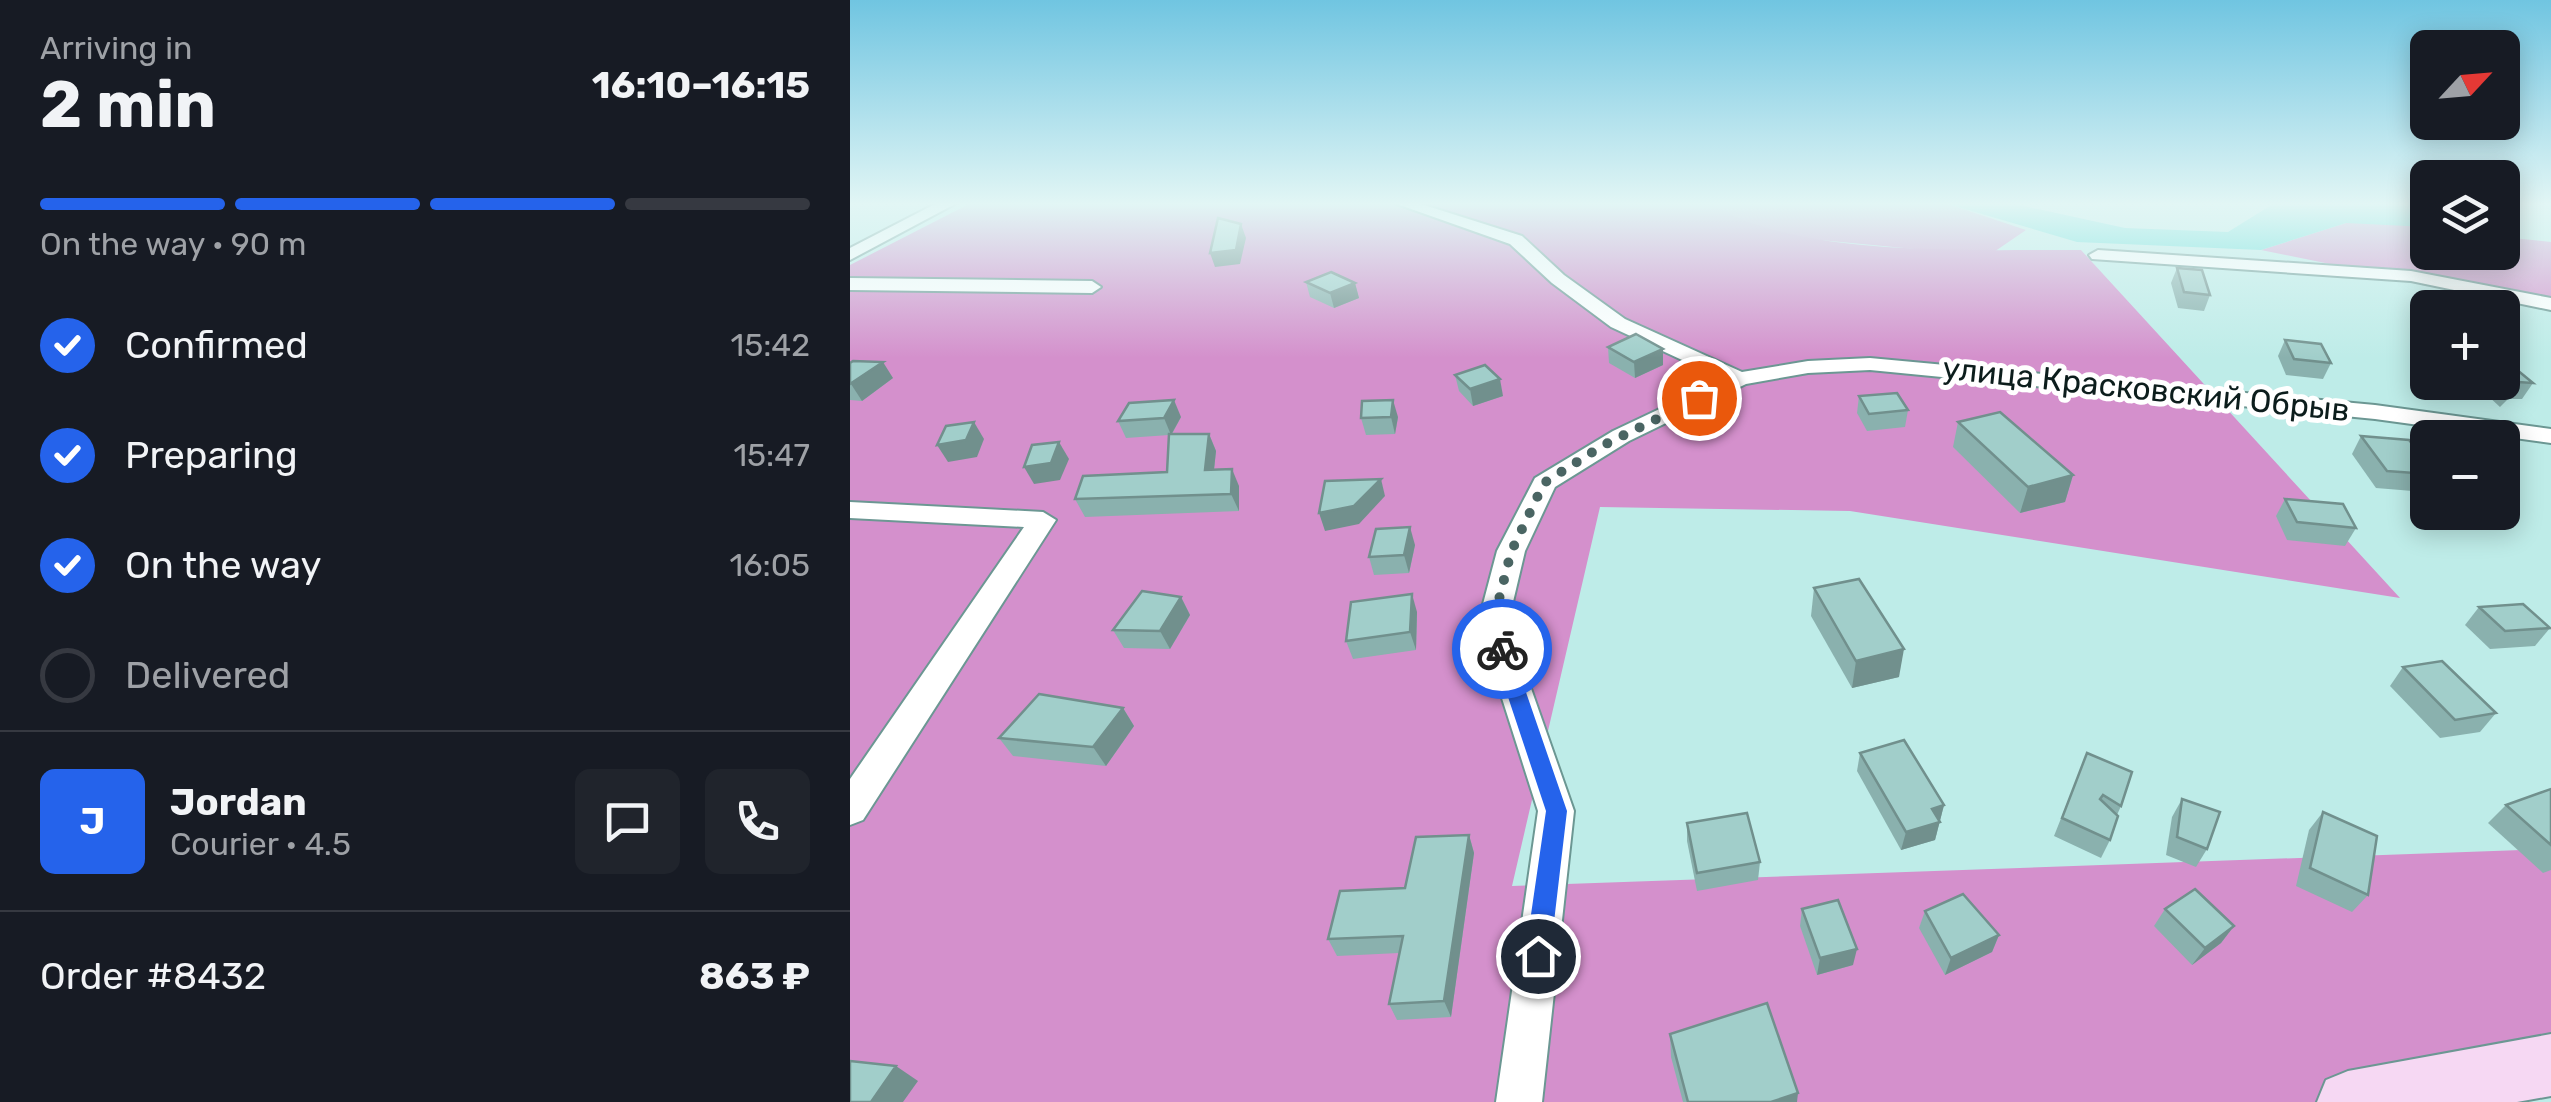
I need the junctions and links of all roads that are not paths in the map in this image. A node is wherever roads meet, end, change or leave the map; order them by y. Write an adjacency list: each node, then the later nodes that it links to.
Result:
1 (1532, 255): 6 (street)
2 (2104, 255): 5 (street)
3 (850, 284): 4 (street)
4 (1092, 287)
5 (2551, 304)
6 (1740, 379): 7 (street, улица Красковский Обрыв); 11 (street, улица Красковский Обрыв)
7 (2551, 436)
8 (850, 510): 9 (street)
9 (850, 809)
10 (2551, 1065): 12 (main road)
11 (1519, 1102)
12 (2348, 1102)

